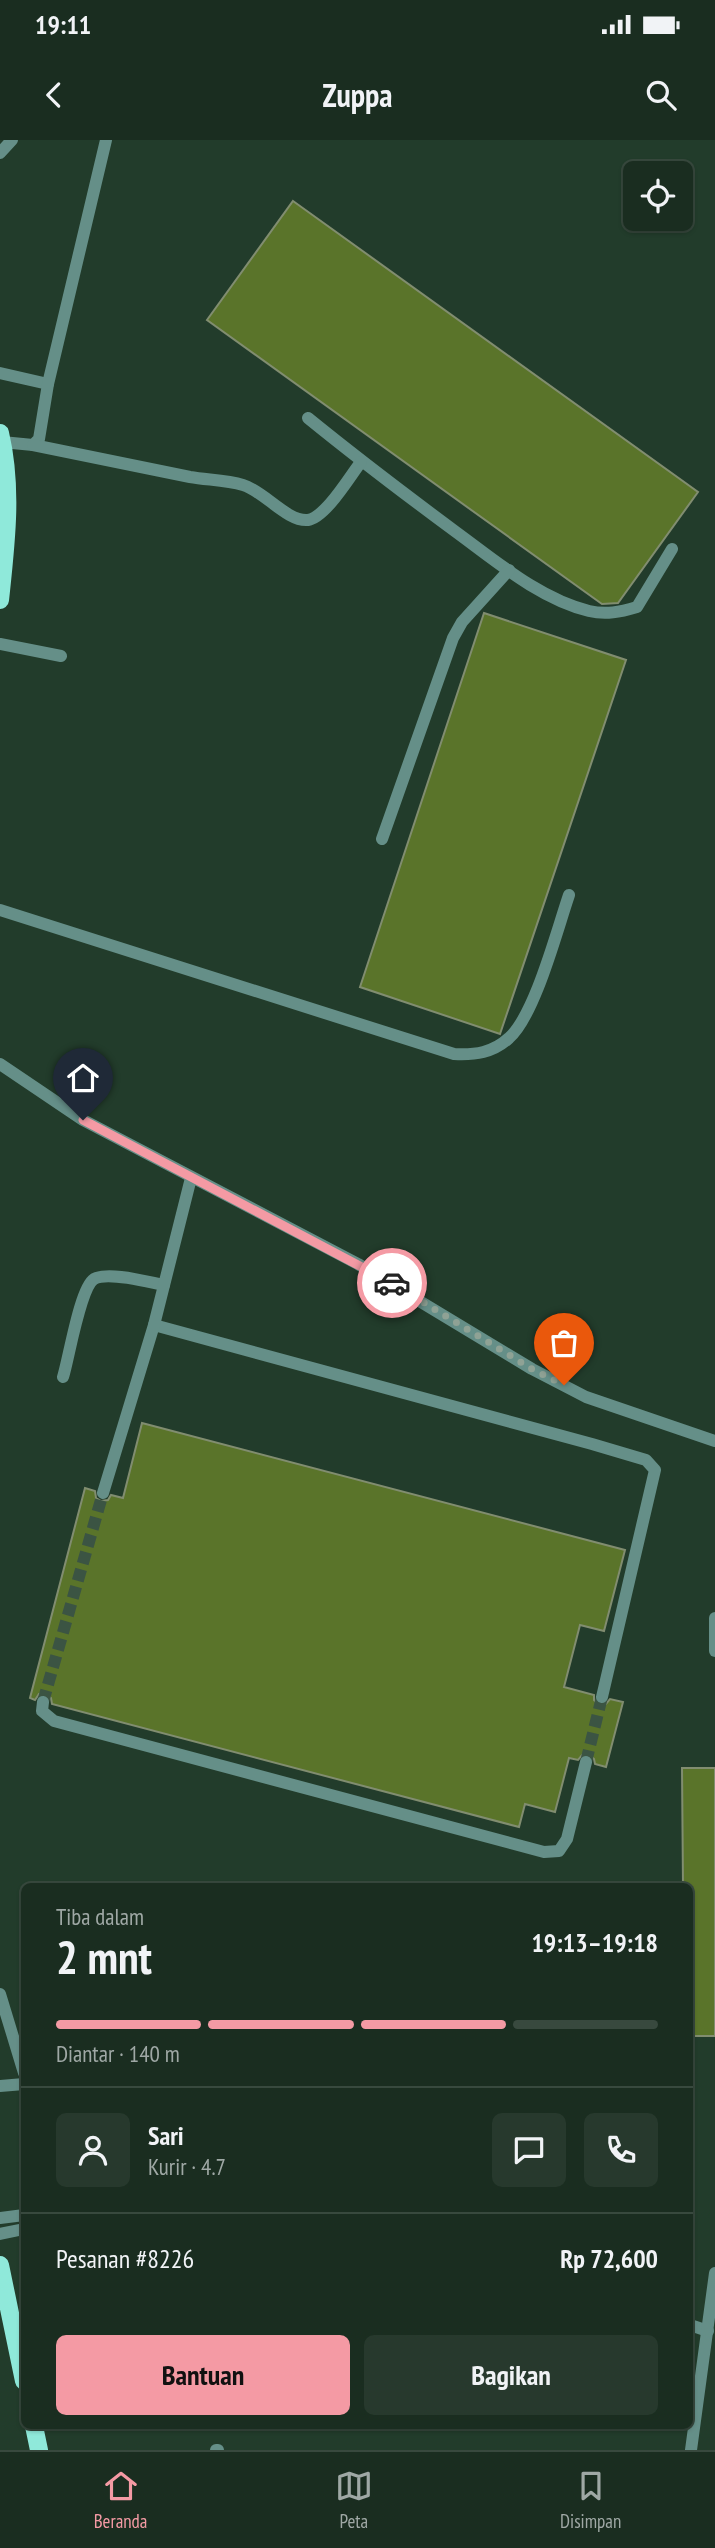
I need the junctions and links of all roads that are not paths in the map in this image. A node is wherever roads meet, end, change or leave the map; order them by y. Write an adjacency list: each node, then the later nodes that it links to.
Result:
1 (12, 140): 3 (street)
2 (106, 140): 5 (street)
3 (0, 153)
4 (0, 373): 5 (street)
5 (48, 384): 8 (street)
6 (308, 418): 9 (street)
7 (1, 438): 8 (street); 10 (main road)
8 (33, 444): 9 (street)
9 (362, 462): 12 (street)
10 (4, 507): 13 (main road)
11 (672, 549): 12 (street)
12 (509, 570): 17 (street)
13 (1, 577): 14 (main road)
14 (0, 600)
15 (0, 644): 16 (street)
16 (61, 656)
17 (382, 838)
18 (569, 895): 19 (street)
19 (0, 910)
20 (0, 1064): 21 (street)
21 (191, 1178): 22 (street); 25 (street)
22 (164, 1285): 23 (street); 24 (street)
23 (154, 1325): 26 (street); 29 (street)
24 (63, 1377)
25 (715, 1441)
26 (103, 1493)
27 (715, 1618): 28 (street)
28 (715, 1651)
29 (602, 1697)
30 (43, 1702): 31 (street)
31 (586, 1762)
32 (0, 1994): 33 (street)
33 (21, 2063)
34 (21, 2084): 35 (street)
35 (0, 2087)
36 (21, 2215): 37 (street)
37 (0, 2218)
38 (21, 2230): 39 (street)
39 (0, 2234)
40 (0, 2264): 44 (main road)
41 (715, 2273): 43 (street)
42 (693, 2326): 43 (street)
43 (708, 2331): 47 (street)
44 (21, 2366)
45 (35, 2429): 46 (main road)
46 (39, 2450)
47 (691, 2450)

